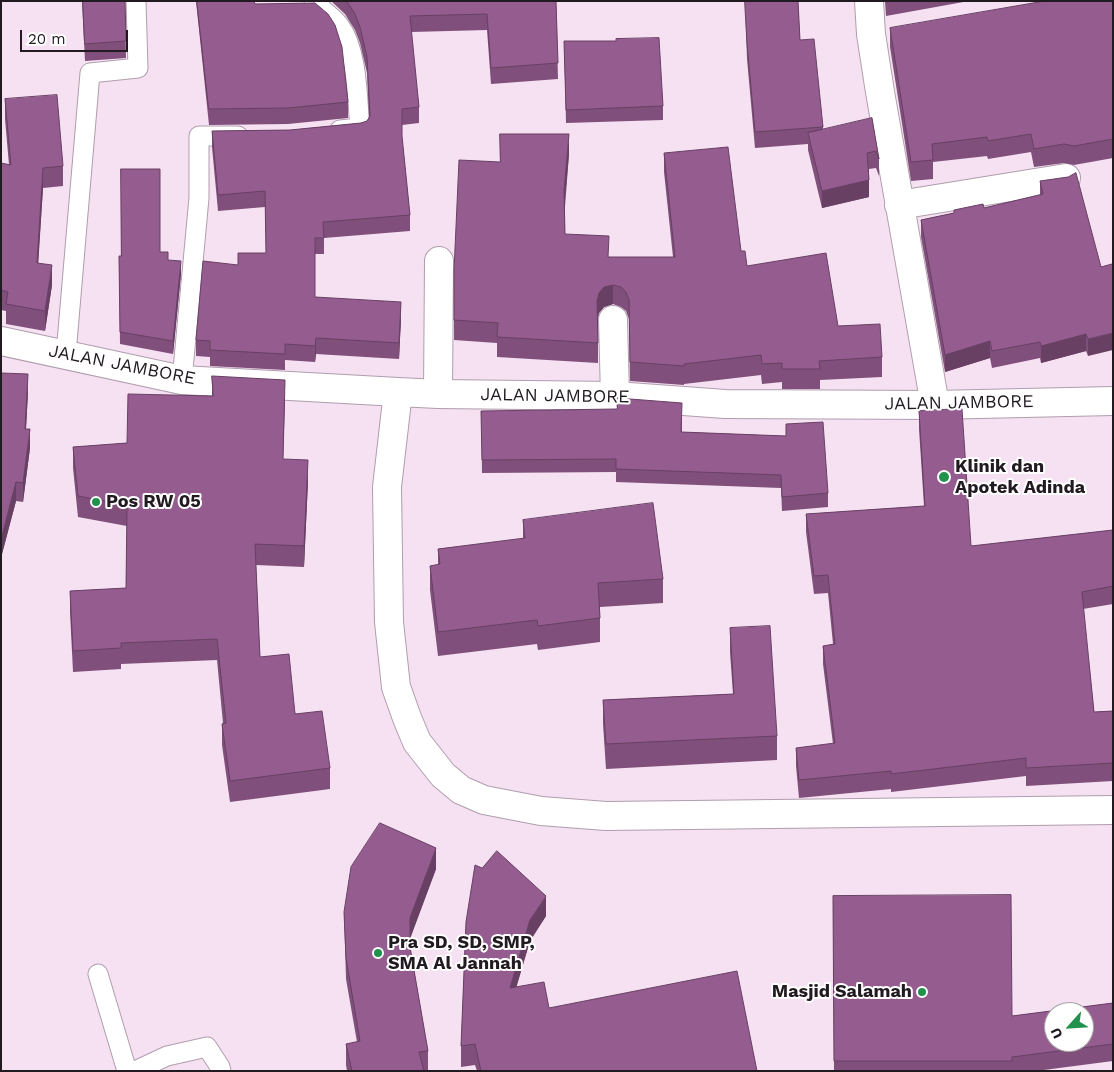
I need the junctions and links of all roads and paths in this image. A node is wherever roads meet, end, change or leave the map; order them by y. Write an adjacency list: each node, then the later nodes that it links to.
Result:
1 (136, 1): 13 (lane)
2 (314, 1): 6 (lane)
3 (869, 1): 5 (street)
4 (900, 29): 5 (street)
5 (871, 34): 9 (street)
6 (324, 131)
7 (259, 135): 14 (lane)
8 (1066, 178): 9 (street)
9 (899, 205): 19 (street)
10 (439, 261): 16 (street)
11 (613, 320): 17 (street)
12 (1, 341): 13 (street, JALAN JAMBORE)
13 (66, 354): 14 (street, JALAN JAMBORE)
14 (182, 380): 15 (street, JALAN JAMBORE)
15 (398, 392): 16 (street, JALAN JAMBORE); 20 (street)
16 (438, 394): 17 (street, JALAN JAMBORE)
17 (614, 396): 19 (street, JALAN JAMBORE)
18 (1113, 401): 19 (street, JALAN JAMBORE)
19 (935, 405)
20 (1113, 810)
21 (98, 974): 22 (lane)
22 (127, 1071)
23 (135, 1071): 24 (lane)
24 (221, 1071)

